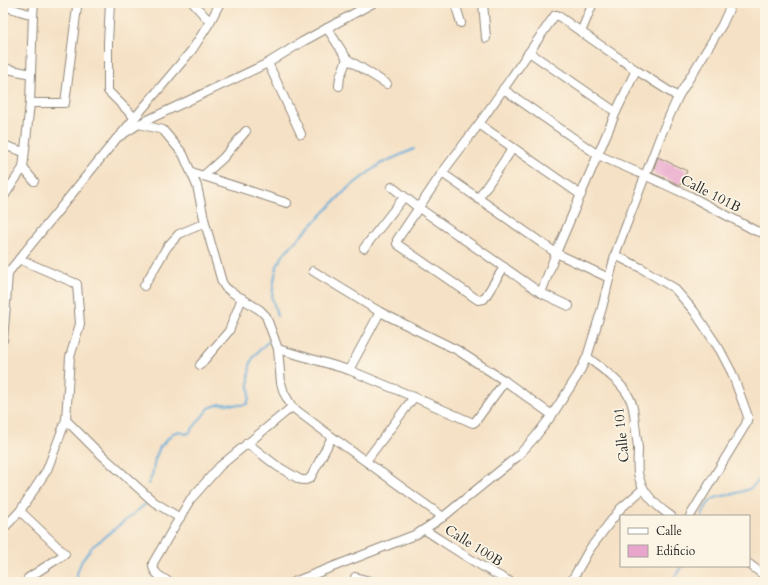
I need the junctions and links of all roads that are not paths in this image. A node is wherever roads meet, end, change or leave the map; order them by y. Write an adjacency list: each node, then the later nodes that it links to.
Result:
1 (34, 3): 12 (street)
2 (76, 3): 28 (street)
3 (110, 3): 30 (street)
4 (193, 3): 13 (street)
5 (220, 3): 13 (street)
6 (373, 3): 15 (street)
7 (455, 3): 14 (street)
8 (483, 3): 17 (street)
9 (593, 3): 16 (street)
10 (732, 3): 27 (street)
11 (3, 6): 12 (street)
12 (33, 15): 23 (street)
13 (210, 22): 30 (street)
14 (461, 23)
15 (327, 28): 19 (street); 20 (street)
16 (581, 32): 18 (street); 22 (street)
17 (486, 38)
18 (529, 52): 26 (street); 29 (street)
19 (347, 59): 24 (street); 25 (street)
20 (268, 63): 30 (street); 33 (street)
21 (3, 68): 23 (street)
22 (636, 70): 27 (street); 29 (street)
23 (31, 74): 28 (street)
24 (387, 84)
25 (339, 86)
26 (503, 89): 31 (street); 37 (street, Calle 101B)
27 (678, 97): 41 (street)
28 (30, 103): 36 (street)
29 (616, 112): 37 (street)
30 (137, 121): 39 (street); 57 (street)
31 (479, 124): 35 (street); 40 (street)
32 (246, 131): 42 (street)
33 (300, 134)
34 (3, 145): 36 (street)
35 (513, 148): 46 (street); 49 (street)
36 (24, 152): 38 (street)
37 (598, 155): 41 (street, Calle 101B); 46 (street)
38 (23, 168): 43 (street); 44 (street)
39 (191, 172): 42 (street); 52 (street)
40 (442, 173): 49 (street); 51 (street)
41 (645, 175): 53 (street, Calle 101B); 56 (street)
42 (204, 176): 50 (street)
43 (34, 181)
44 (7, 185): 48 (street)
45 (392, 187): 47 (street)
46 (581, 195): 55 (street)
47 (404, 197): 51 (street); 54 (street)
48 (3, 198)
49 (478, 199): 55 (street)
50 (287, 203)
51 (419, 208): 58 (street); 58 (street)
52 (205, 223): 62 (street); 64 (street)
53 (765, 233)
54 (364, 248)
55 (556, 253): 61 (street); 63 (street)
56 (615, 256): 61 (street); 83 (street)
57 (19, 259): 60 (street); 76 (street)
58 (504, 267): 63 (street)
59 (313, 271): 66 (street)
60 (5, 276): 67 (street)
61 (609, 278): 69 (street)
62 (144, 286)
63 (541, 293): 65 (street)
64 (242, 298): 68 (street); 70 (street)
65 (569, 306)
66 (380, 312): 71 (street); 72 (street)
67 (3, 340)
68 (278, 349): 71 (street); 74 (street)
69 (587, 357): 75 (street); 80 (street, Calle 101)
70 (200, 365)
71 (349, 370): 73 (street)
72 (505, 381): 73 (street); 75 (street)
73 (414, 397): 79 (street)
74 (292, 407): 77 (street); 78 (street)
75 (552, 415): 84 (street)
76 (66, 420): 81 (street); 85 (street)
77 (332, 437): 78 (street); 79 (street)
78 (247, 443): 85 (street)
79 (366, 461): 84 (street)
80 (644, 488): 82 (street, Calle 101); 96 (street)
81 (20, 511): 86 (street); 91 (street)
82 (670, 515)
83 (691, 515)
84 (443, 517): 87 (street)
85 (180, 518): 92 (street)
86 (3, 530)
87 (425, 530): 93 (street); 95 (street, Calle 100B)
88 (750, 565): 89 (street)
89 (765, 576)
90 (355, 577): 94 (street)
91 (32, 582)
92 (169, 582)
93 (294, 582)
94 (373, 582)
95 (511, 582)
96 (571, 582)

